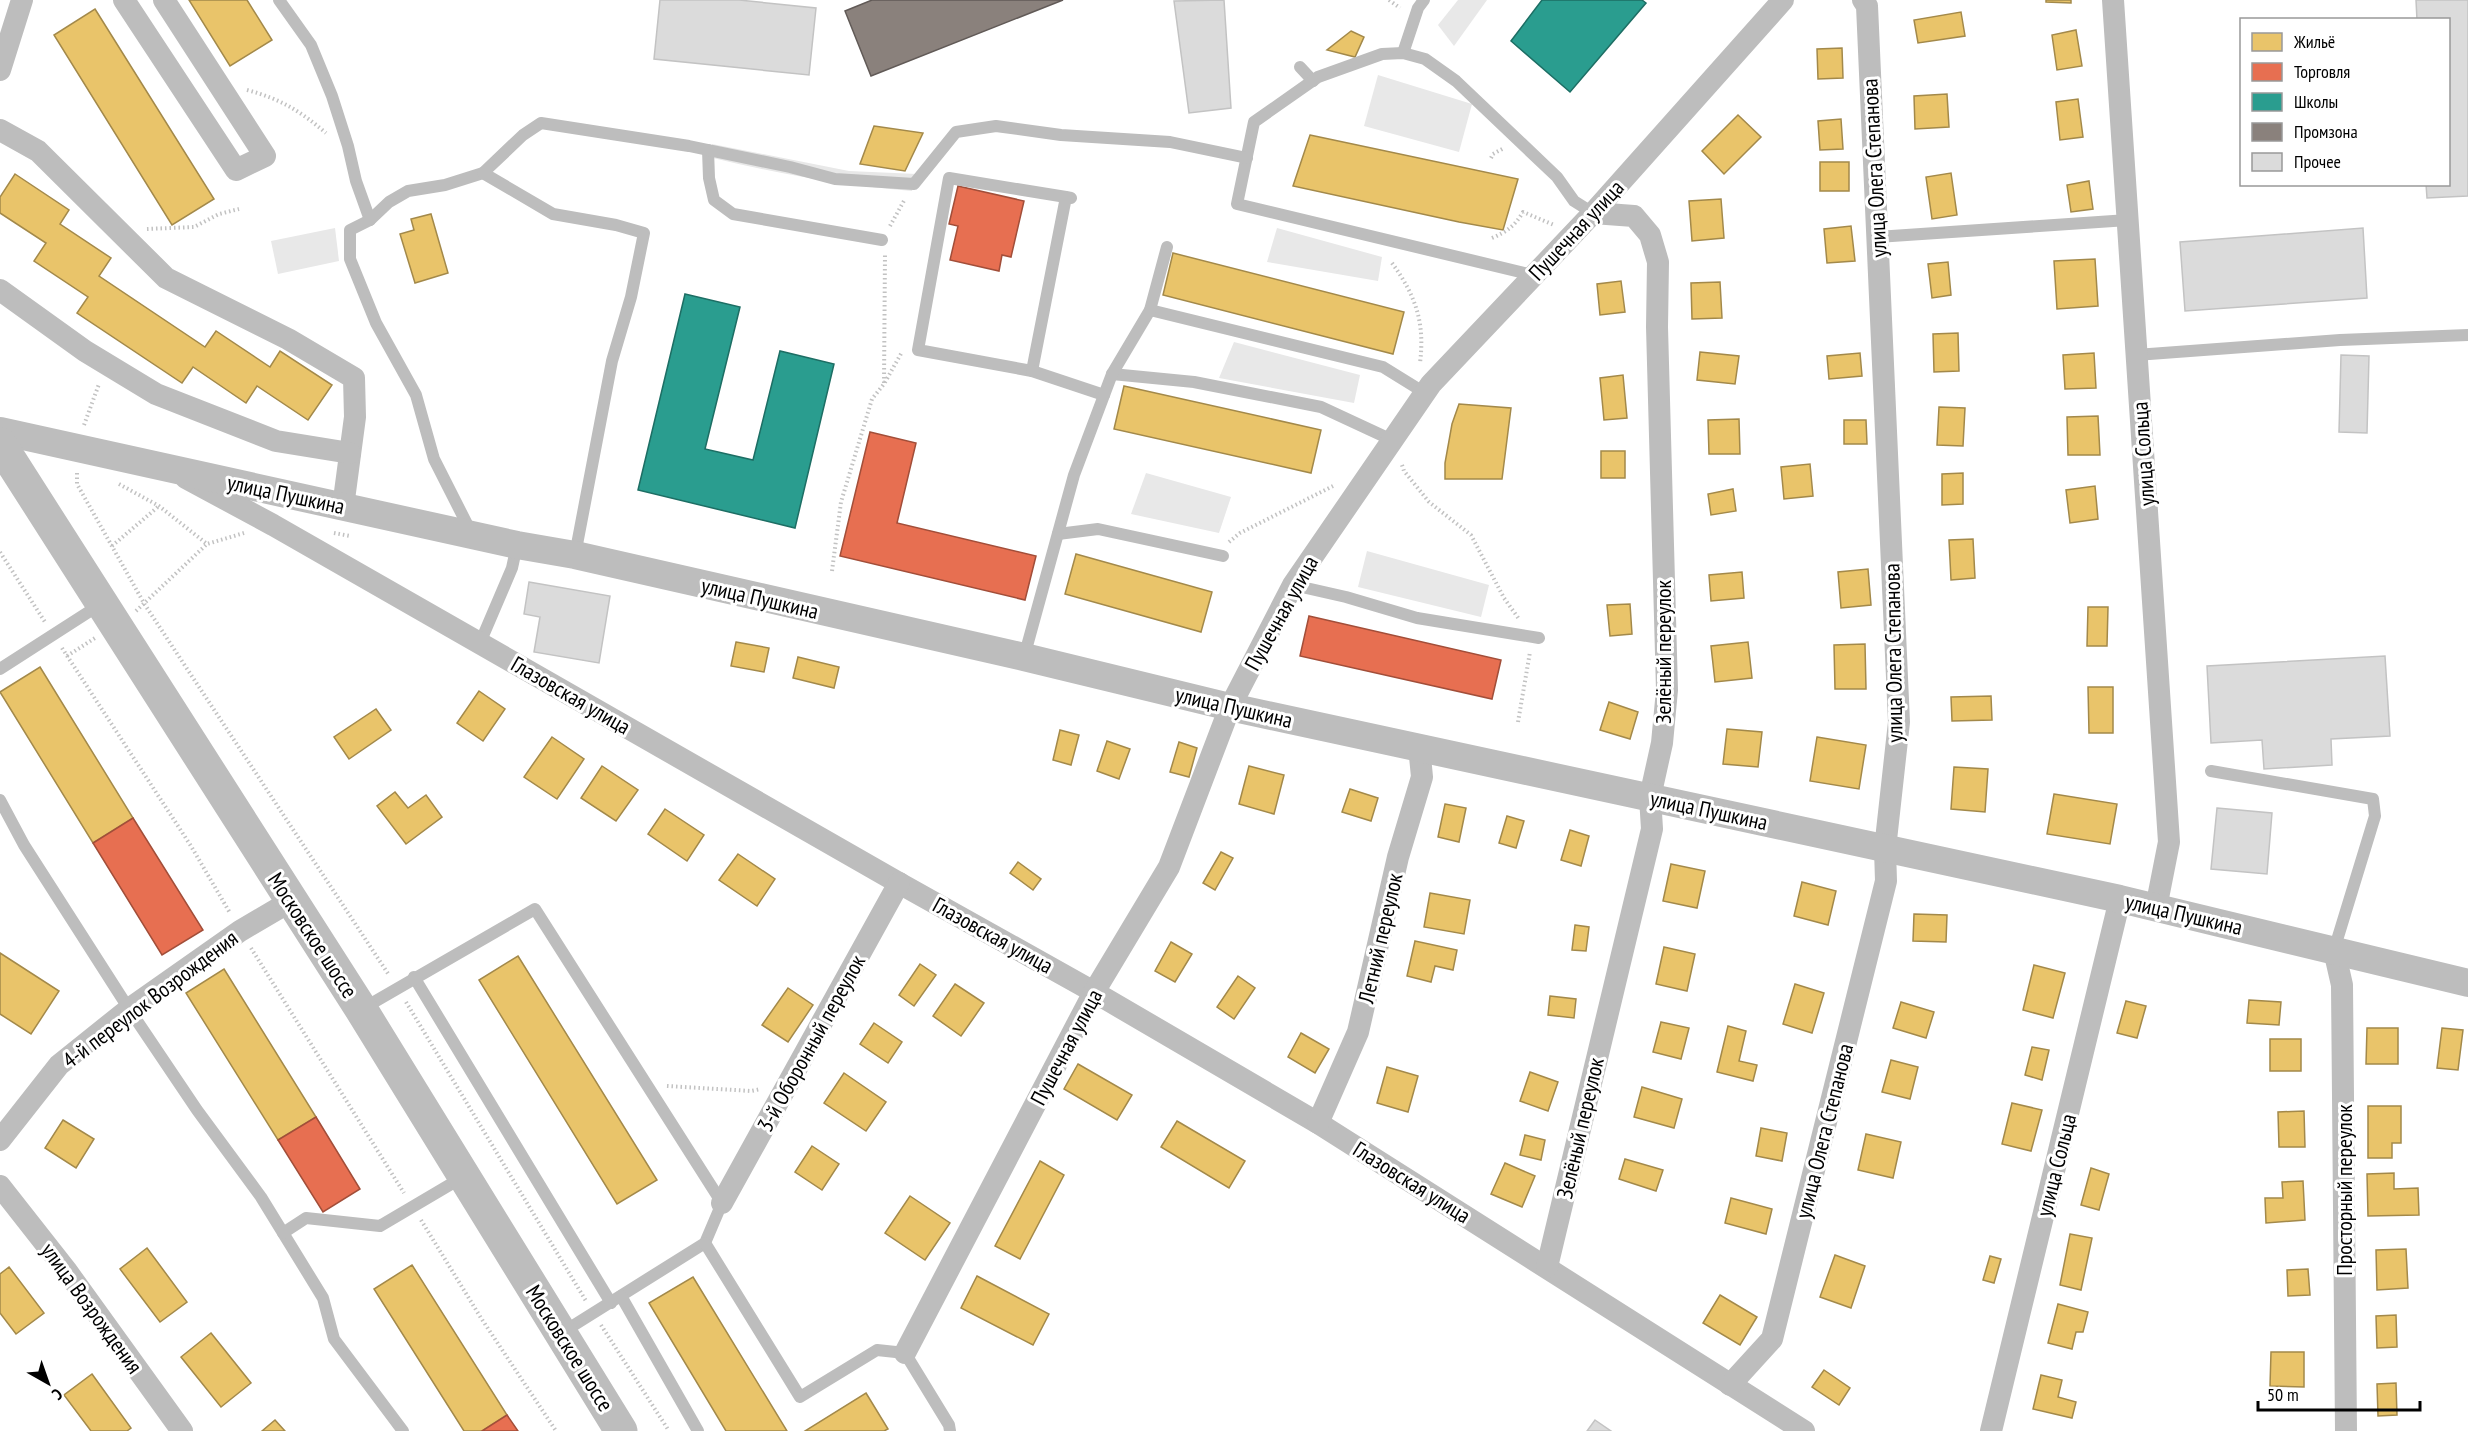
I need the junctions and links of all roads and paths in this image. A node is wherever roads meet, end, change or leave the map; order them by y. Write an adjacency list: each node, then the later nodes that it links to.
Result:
1 (22, 0): 10 (street)
2 (124, 0): 12 (street)
3 (164, 0): 12 (street)
4 (279, 0): 22 (lane)
5 (1424, 0): 9 (lane)
6 (1783, 0): 21 (street, Пушечная улица)
7 (1863, 0): 26 (street, улица Олега Степанова)
8 (2113, 0): 23 (street, улица Сольца)
9 (1403, 53): 13 (lane); 21 (lane)
10 (2, 60)
11 (1300, 66): 13 (lane)
12 (217, 81): 15 (path)
13 (1313, 81): 17 (lane)
14 (0, 130): 47 (street)
15 (333, 139)
16 (708, 150): 18 (lane); 19 (lane); 28 (lane)
17 (1246, 158): 19 (lane); 31 (lane)
18 (483, 173): 22 (lane); 58 (lane)
19 (914, 184): 28 (path)
20 (239, 209): 25 (path)
21 (1593, 213): 31 (street, Пушечная улица); 74 (street, Зелёный переулок)
22 (370, 220): 53 (lane)
23 (2128, 220): 26 (lane); 36 (street, улица Сольца)
24 (1555, 226): 27 (path)
25 (141, 229)
26 (1877, 237): 76 (street, улица Олега Степанова)
27 (1492, 238)
28 (882, 240): 41 (path)
29 (1167, 247): 33 (lane)
30 (1392, 263): 40 (path)
31 (1533, 275): 40 (street, Пушечная улица)
32 (0, 290): 37 (street)
33 (1149, 310): 39 (lane); 40 (lane)
34 (2468, 335): 36 (lane)
35 (905, 348): 41 (path)
36 (2136, 355): 80 (street, улица Сольца)
37 (107, 364): 46 (path); 47 (street)
38 (1032, 371): 38 (lane); 42 (lane)
39 (1112, 374): 42 (lane); 44 (lane)
40 (1422, 383): 44 (street, Пушечная улица)
41 (884, 384): 60 (path)
42 (1104, 395): 52 (lane)
43 (0, 431): 46 (street, улица Пушкина)
44 (1392, 440): 61 (street, Пушечная улица); 65 (path)
45 (0, 444): 63 (main road, Московское шоссе)
46 (77, 446): 48 (street, улица Пушкина); 56 (path)
47 (350, 453): 51 (street)
48 (166, 468): 51 (street, улица Пушкина); 66 (street, Глазовская улица)
49 (1341, 482): 59 (path)
50 (159, 506): 56 (path)
51 (343, 507): 53 (street, улица Пушкина)
52 (1057, 527): 59 (lane); 68 (lane)
53 (473, 536): 55 (street, улица Пушкина)
54 (207, 543): 62 (path)
55 (517, 545): 58 (street, улица Пушкина); 66 (lane)
56 (112, 546): 62 (path)
57 (0, 552): 64 (path)
58 (575, 555): 68 (street, улица Пушкина)
59 (1219, 555)
60 (832, 571)
61 (1293, 585): 65 (lane); 70 (street, Пушечная улица)
62 (145, 604): 63 (path); 85 (path)
63 (109, 614): 64 (lane); 67 (path); 79 (main road, Московское шоссе)
64 (54, 635): 67 (path); 69 (lane)
65 (1535, 638): 71 (path)
66 (480, 643): 77 (street, Глазовская улица)
67 (67, 656): 81 (path)
68 (1023, 657): 70 (street, улица Пушкина)
69 (0, 669)
70 (1230, 707): 72 (street, улица Пушкина); 86 (street, Пушечная улица)
71 (1518, 722)
72 (1419, 746): 74 (street, улица Пушкина); 91 (street, Летний переулок)
73 (2211, 771): 82 (lane)
74 (1650, 797): 76 (street, улица Пушкина); 99 (street, Зелёный переулок)
75 (0, 800): 87 (lane)
76 (1885, 849): 78 (street, улица Пушкина); 104 (street, улица Олега Степанова)
77 (899, 883): 86 (street, Глазовская улица); 89 (street, 3-й Оборонный переулок)
78 (2120, 899): 80 (street, улица Пушкина); 113 (street, улица Сольца)
79 (291, 901): 81 (street, 4-й переулок Возрождения); 88 (main road, Московское шоссе)
80 (2156, 908): 82 (street, улица Пушкина)
81 (240, 931): 87 (street, 4-й переулок Возрождения); 96 (path)
82 (2334, 950): 84 (street, улица Пушкина); 114 (street, Просторный переулок)
83 (414, 977): 85 (lane); 90 (lane); 100 (lane)
84 (2468, 983)
85 (397, 987): 88 (lane); 101 (path)
86 (1094, 992): 91 (street, Глазовская улица); 103 (street, Пушечная улица)
87 (129, 1009): 92 (street, 4-й переулок Возрождения); 97 (lane)
88 (360, 1009): 93 (main road, Московское шоссе)
89 (794, 1073): 90 (path); 95 (street, 3-й Оборонный переулок)
90 (646, 1084): 95 (lane)
91 (1318, 1123): 99 (street, Глазовская улица)
92 (0, 1140)
93 (464, 1177): 96 (lane); 102 (main road, Московское шоссе)
94 (0, 1186): 105 (street, улица Возрождения)
95 (722, 1203): 98 (lane)
96 (413, 1207): 97 (lane); 107 (path)
97 (283, 1233): 106 (lane)
98 (705, 1243): 100 (lane); 103 (lane)
99 (1547, 1267): 104 (street, Глазовская улица)
100 (616, 1300): 101 (lane); 110 (lane)
101 (593, 1314): 102 (lane); 109 (path)
102 (560, 1334): 108 (main road, Московское шоссе)
103 (905, 1353): 111 (lane)
104 (1730, 1385): 112 (street, Глазовская улица)
105 (182, 1431)
106 (403, 1431)
107 (556, 1431)
108 (621, 1431)
109 (669, 1431)
110 (698, 1431)
111 (950, 1431)
112 (1804, 1431)
113 (1991, 1431)
114 (2346, 1431)

